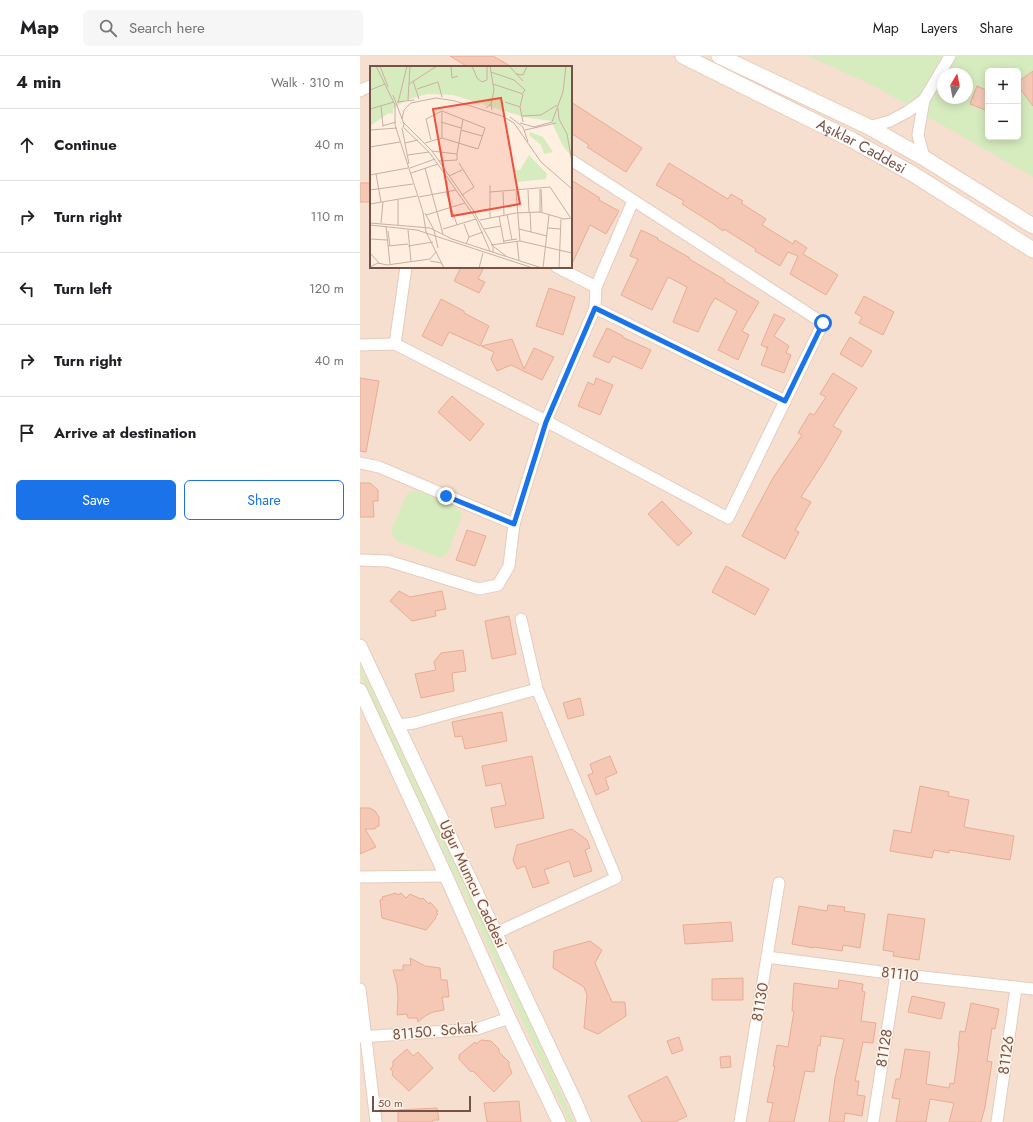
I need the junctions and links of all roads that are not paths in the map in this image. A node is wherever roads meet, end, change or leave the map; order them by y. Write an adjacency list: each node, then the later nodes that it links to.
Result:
1 (683, 56): 12 (main road, Aşıklar Caddesi)
2 (719, 56): 7 (main road, Aşıklar Caddesi)
3 (950, 56): 6 (street)
4 (370, 86): 5 (street)
5 (360, 91)
6 (924, 100): 7 (street); 8 (street)
7 (869, 127): 8 (main road, Aşıklar Caddesi)
8 (924, 158): 11 (main road, Aşıklar Caddesi)
9 (572, 161): 10 (street)
10 (633, 201): 15 (street); 19 (street)
11 (1033, 226)
12 (1033, 250)
13 (406, 268): 17 (street)
14 (559, 268): 15 (street)
15 (596, 287): 16 (street)
16 (595, 308): 19 (street); 20 (street)
17 (395, 344): 18 (street); 20 (street)
18 (360, 345)
19 (785, 401): 20 (street)
20 (546, 422): 22 (street)
21 (360, 463): 22 (street)
22 (514, 524): 23 (street)
23 (360, 560)
24 (521, 618): 26 (street)
25 (360, 646): 28 (street, Uğur Mumcu Caddesi)
26 (537, 689): 28 (street); 32 (street)
27 (360, 690): 29 (street, Uğur Mumcu Caddesi)
28 (398, 725): 32 (street, Uğur Mumcu Caddesi)
29 (446, 876): 30 (street); 38 (street, Uğur Mumcu Caddesi)
30 (360, 877)
31 (779, 883): 33 (street, 81130)
32 (496, 933): 42 (street, Uğur Mumcu Caddesi)
33 (767, 957): 34 (street, 81110); 43 (street, 81130)
34 (896, 974): 35 (street, 81110); 44 (street, 81128)
35 (1016, 988): 37 (street, 81110); 45 (street, 81126)
36 (360, 989): 39 (street)
37 (1033, 989)
38 (509, 1018): 39 (street, 81150. Sokak); 41 (street, Uğur Mumcu Caddesi)
39 (363, 1037): 40 (street)
40 (376, 1122)
41 (559, 1122)
42 (584, 1122)
43 (740, 1122)
44 (873, 1122)
45 (997, 1122)

